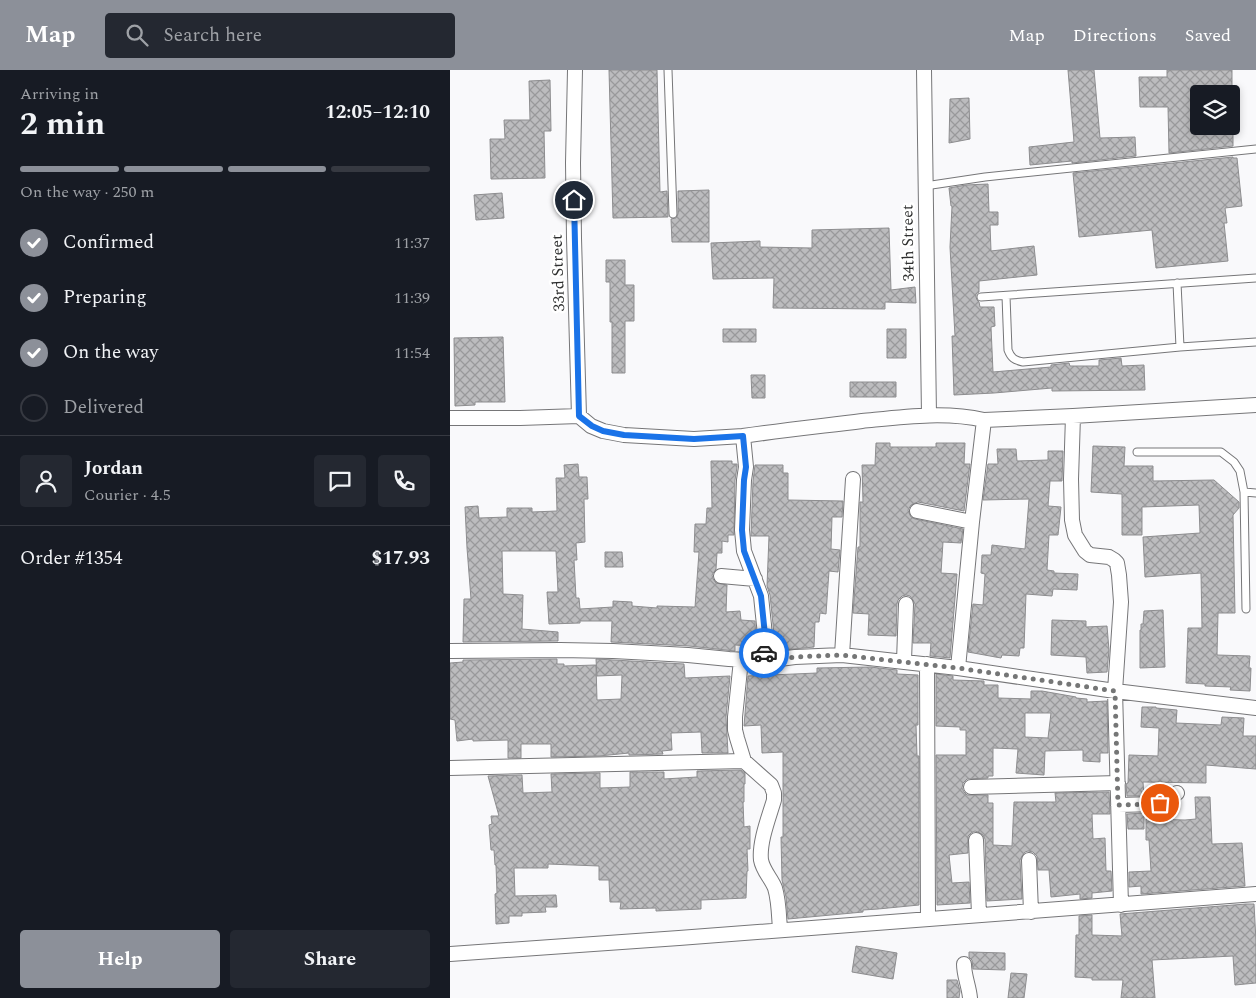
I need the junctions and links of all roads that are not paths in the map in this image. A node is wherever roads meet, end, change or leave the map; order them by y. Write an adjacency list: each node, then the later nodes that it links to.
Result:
1 (575, 70): 15 (street, 33rd Street)
2 (668, 70): 6 (lane)
3 (924, 70): 5 (street, 34th Street)
4 (1256, 149): 5 (lane)
5 (925, 186): 14 (street, 34th Street)
6 (673, 214)
7 (1256, 278): 8 (lane)
8 (1176, 284): 9 (lane); 12 (lane)
9 (1006, 296): 10 (lane); 12 (lane)
10 (981, 297)
11 (1256, 342): 12 (lane)
12 (1180, 347)
13 (1256, 405): 16 (street)
14 (929, 415): 18 (street); 19 (street)
15 (579, 416): 17 (street); 19 (street)
16 (1073, 416): 18 (street); 37 (street)
17 (450, 418)
18 (984, 420): 25 (street)
19 (743, 436): 27 (street)
20 (1137, 452): 22 (lane)
21 (853, 479): 31 (street)
22 (1244, 492): 23 (lane); 29 (lane)
23 (1256, 493)
24 (917, 511): 25 (street)
25 (972, 522): 36 (street)
26 (721, 576): 27 (street)
27 (755, 579): 33 (street)
28 (906, 604): 34 (street)
29 (1246, 609)
30 (450, 651): 32 (street)
31 (842, 655): 33 (street); 34 (street)
32 (741, 660): 33 (street); 39 (street)
33 (764, 661)
34 (904, 661): 35 (street)
35 (926, 664): 36 (street); 51 (street)
36 (958, 668): 37 (street)
37 (1115, 691): 38 (street); 41 (street)
38 (1256, 708)
39 (744, 761): 40 (street); 52 (street)
40 (450, 768)
41 (1118, 783): 42 (street); 44 (street)
42 (971, 787)
43 (1176, 793): 44 (street)
44 (1118, 805): 48 (street)
45 (976, 840): 50 (street)
46 (1029, 860): 49 (street)
47 (1256, 894): 48 (street)
48 (1121, 905): 49 (street)
49 (1031, 912): 50 (street)
50 (979, 915): 51 (street)
51 (928, 919): 52 (street)
52 (780, 930): 53 (street)
53 (450, 954)
54 (964, 964): 55 (street)
55 (970, 998)

